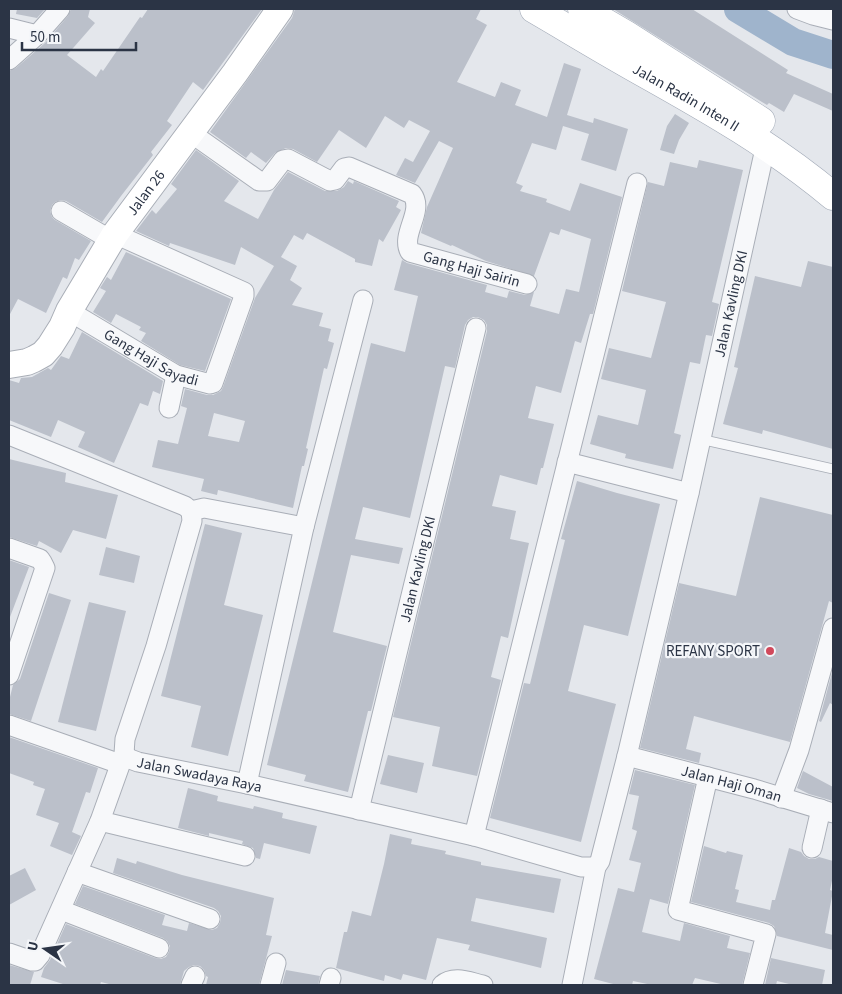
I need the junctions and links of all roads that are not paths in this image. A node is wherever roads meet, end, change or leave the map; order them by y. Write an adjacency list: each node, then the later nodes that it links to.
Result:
1 (60, 9): 8 (street)
2 (280, 9): 10 (street, Jalan 26)
3 (534, 9): 11 (main road, Jalan Radin Inten II)
4 (582, 9): 12 (main road, Jalan Radin Inten II)
5 (797, 9): 6 (street)
6 (833, 20)
7 (9, 28): 8 (street)
8 (37, 35): 9 (street)
9 (9, 60)
10 (191, 134): 16 (street, Jalan 26); 17 (street, Gang Haji Sairin)
11 (766, 144): 14 (main road, Jalan Radin Inten II); 25 (street, Jalan Kavling DKI)
12 (833, 171)
13 (637, 183): 26 (street)
14 (833, 196)
15 (61, 211): 16 (street)
16 (113, 237): 19 (street, Jalan 26); 22 (street, Gang Haji Sayadi)
17 (528, 284)
18 (363, 300): 30 (street)
19 (69, 311): 21 (street, Jalan 26); 22 (street, Gang Haji Sayadi)
20 (476, 328): 40 (street, Jalan Kavling DKI)
21 (9, 365)
22 (176, 375): 23 (street)
23 (170, 408)
24 (9, 435): 29 (street)
25 (700, 439): 27 (lane); 28 (street, Jalan Kavling DKI)
26 (567, 462): 28 (street); 43 (street)
27 (833, 469)
28 (689, 493): 35 (street, Jalan Kavling DKI)
29 (191, 511): 30 (street); 36 (street, Jalan Swadaya Raya)
30 (304, 527): 38 (street)
31 (9, 548): 33 (street)
32 (833, 628): 39 (street)
33 (9, 675)
34 (9, 725): 36 (street)
35 (627, 756): 37 (street, Jalan Haji Oman); 46 (street, Jalan Kavling DKI)
36 (122, 759): 38 (street, Jalan Swadaya Raya); 42 (street)
37 (708, 777): 39 (street, Jalan Haji Oman); 57 (street)
38 (247, 784): 40 (street, Jalan Swadaya Raya)
39 (781, 798): 41 (street, Jalan Haji Oman)
40 (359, 810): 43 (street, Jalan Swadaya Raya)
41 (827, 811): 44 (street)
42 (100, 821): 45 (street); 47 (street)
43 (474, 836): 46 (street, Jalan Swadaya Raya)
44 (812, 848)
45 (244, 856)
46 (596, 867): 56 (street)
47 (77, 872): 48 (street); 49 (street)
48 (61, 910): 50 (street); 51 (street)
49 (210, 919)
50 (159, 948)
51 (9, 953)
52 (276, 963): 53 (street)
53 (270, 985)
54 (442, 985): 55 (street)
55 (484, 985)
56 (572, 985)
57 (753, 985)

